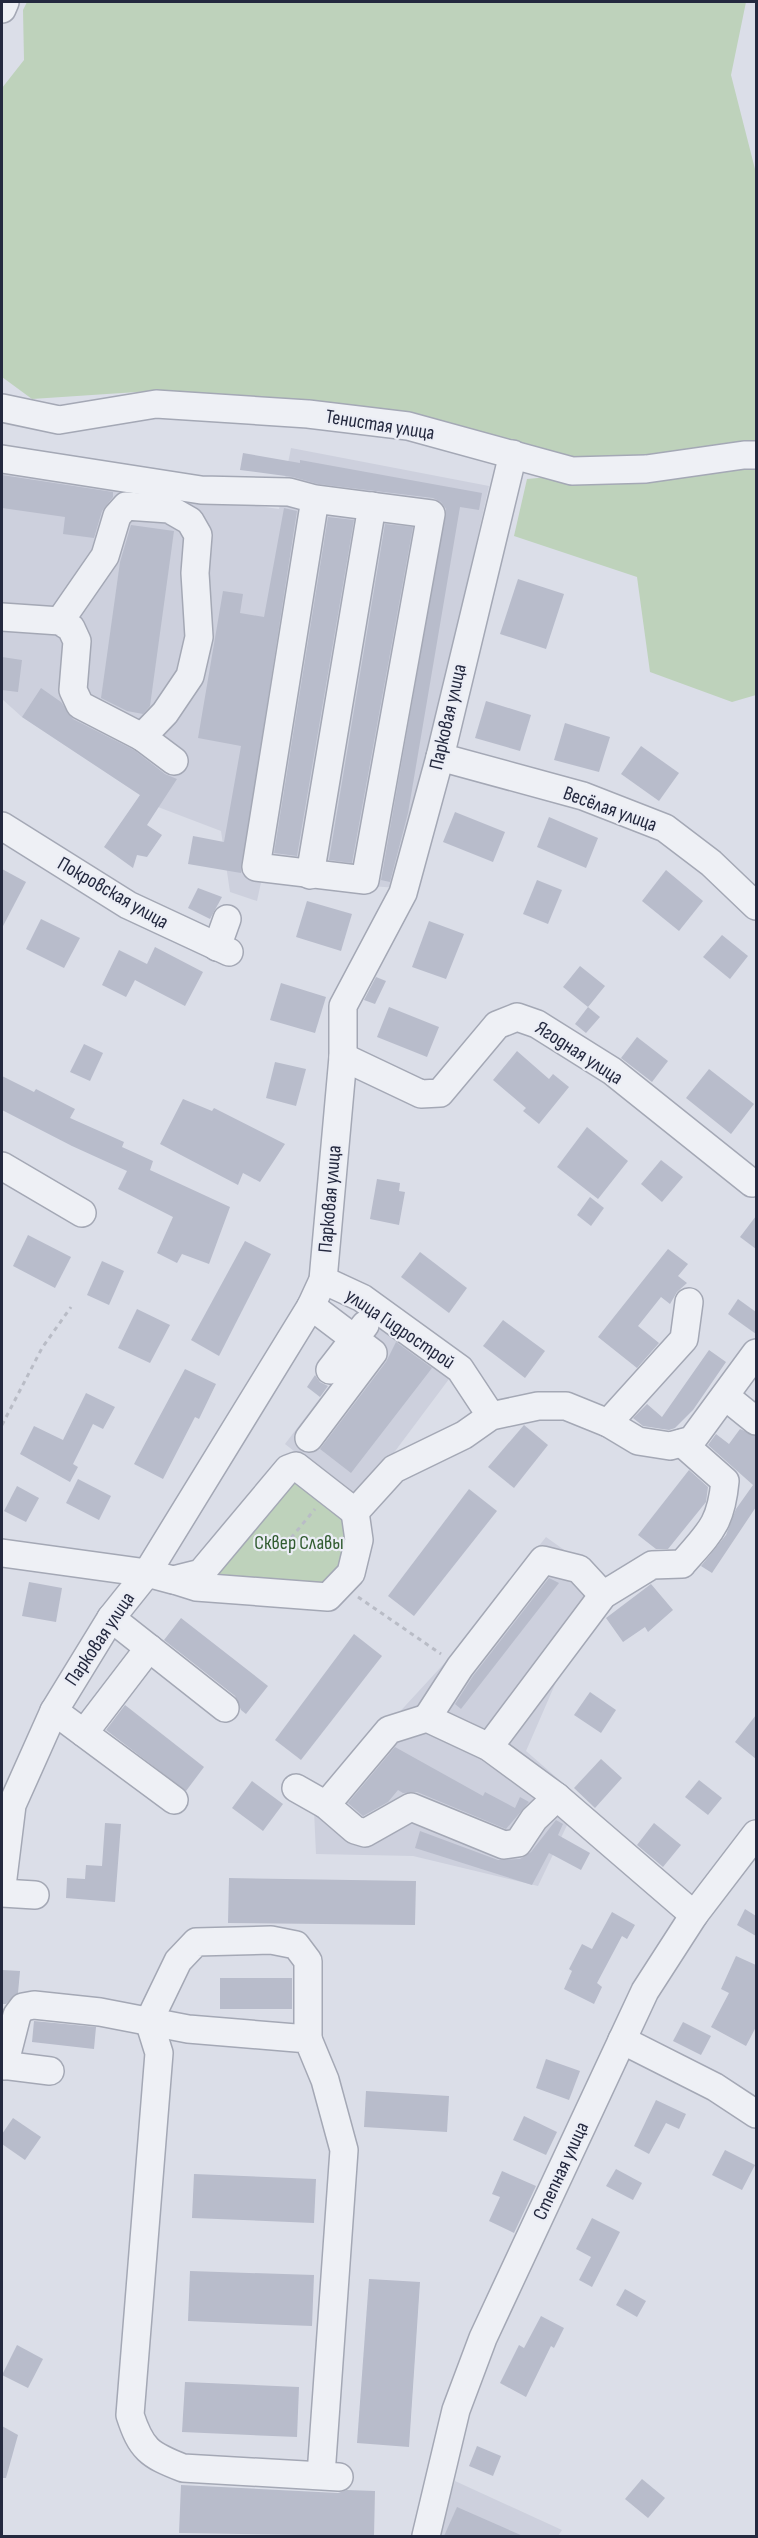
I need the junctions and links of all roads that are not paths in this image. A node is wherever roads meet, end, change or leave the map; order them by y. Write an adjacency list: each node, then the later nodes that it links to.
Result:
1 (5, 2): 2 (street)
2 (2, 9)
3 (2, 408): 4 (street, Тенистая улица)
4 (513, 454): 5 (street, Тенистая улица); 12 (street, Парковая улица)
5 (756, 455)
6 (2, 459): 7 (street)
7 (315, 499): 8 (street); 15 (street)
8 (372, 506): 15 (street); 15 (street)
9 (2, 616): 10 (street)
10 (60, 621): 11 (street); 11 (street)
11 (141, 736): 13 (street)
12 (440, 757): 16 (street, Весёлая улица); 18 (street, Парковая улица)
13 (174, 760)
14 (2, 826): 17 (street, Покровская улица)
15 (310, 875)
16 (756, 906)
17 (227, 919)
18 (343, 1057): 20 (street, Ягодная улица); 22 (street, Парковая улица)
19 (2, 1166): 21 (street)
20 (752, 1183)
21 (82, 1213)
22 (323, 1280): 24 (street, Парковая улица); 29 (street, улица Гидрострой)
23 (688, 1302): 31 (street)
24 (311, 1306): 25 (street); 36 (street, Парковая улица)
25 (360, 1331): 27 (street); 32 (street)
26 (756, 1353): 28 (street)
27 (330, 1370)
28 (725, 1396): 30 (street); 33 (street)
29 (491, 1416): 31 (street); 34 (street)
30 (756, 1421)
31 (608, 1423): 33 (street)
32 (309, 1438)
33 (682, 1443): 38 (street)
34 (355, 1512): 37 (street); 37 (street)
35 (2, 1553): 36 (street)
36 (147, 1573): 37 (street); 39 (street, Парковая улица)
37 (173, 1580)
38 (603, 1595): 43 (street); 45 (street)
39 (111, 1618): 40 (street); 42 (street, Парковая улица)
40 (149, 1648): 41 (street); 44 (street)
41 (225, 1708)
42 (54, 1711): 44 (street); 51 (street, Парковая улица)
43 (427, 1718): 45 (street); 49 (street)
44 (84, 1733): 48 (street)
45 (489, 1747): 47 (street)
46 (296, 1788): 49 (street)
47 (558, 1797): 49 (street); 54 (street)
48 (174, 1800)
49 (326, 1805)
50 (756, 1834): 54 (street, Степная улица)
51 (2, 1886)
52 (2, 1893): 53 (street)
53 (35, 1895)
54 (694, 1916): 57 (street, Степная улица)
55 (149, 2021): 56 (street); 56 (street); 56 (street); 58 (street)
56 (308, 2039)
57 (622, 2040): 60 (street); 61 (street, Степная улица)
58 (3, 2066): 59 (street)
59 (50, 2071)
60 (756, 2114)
61 (426, 2536)

